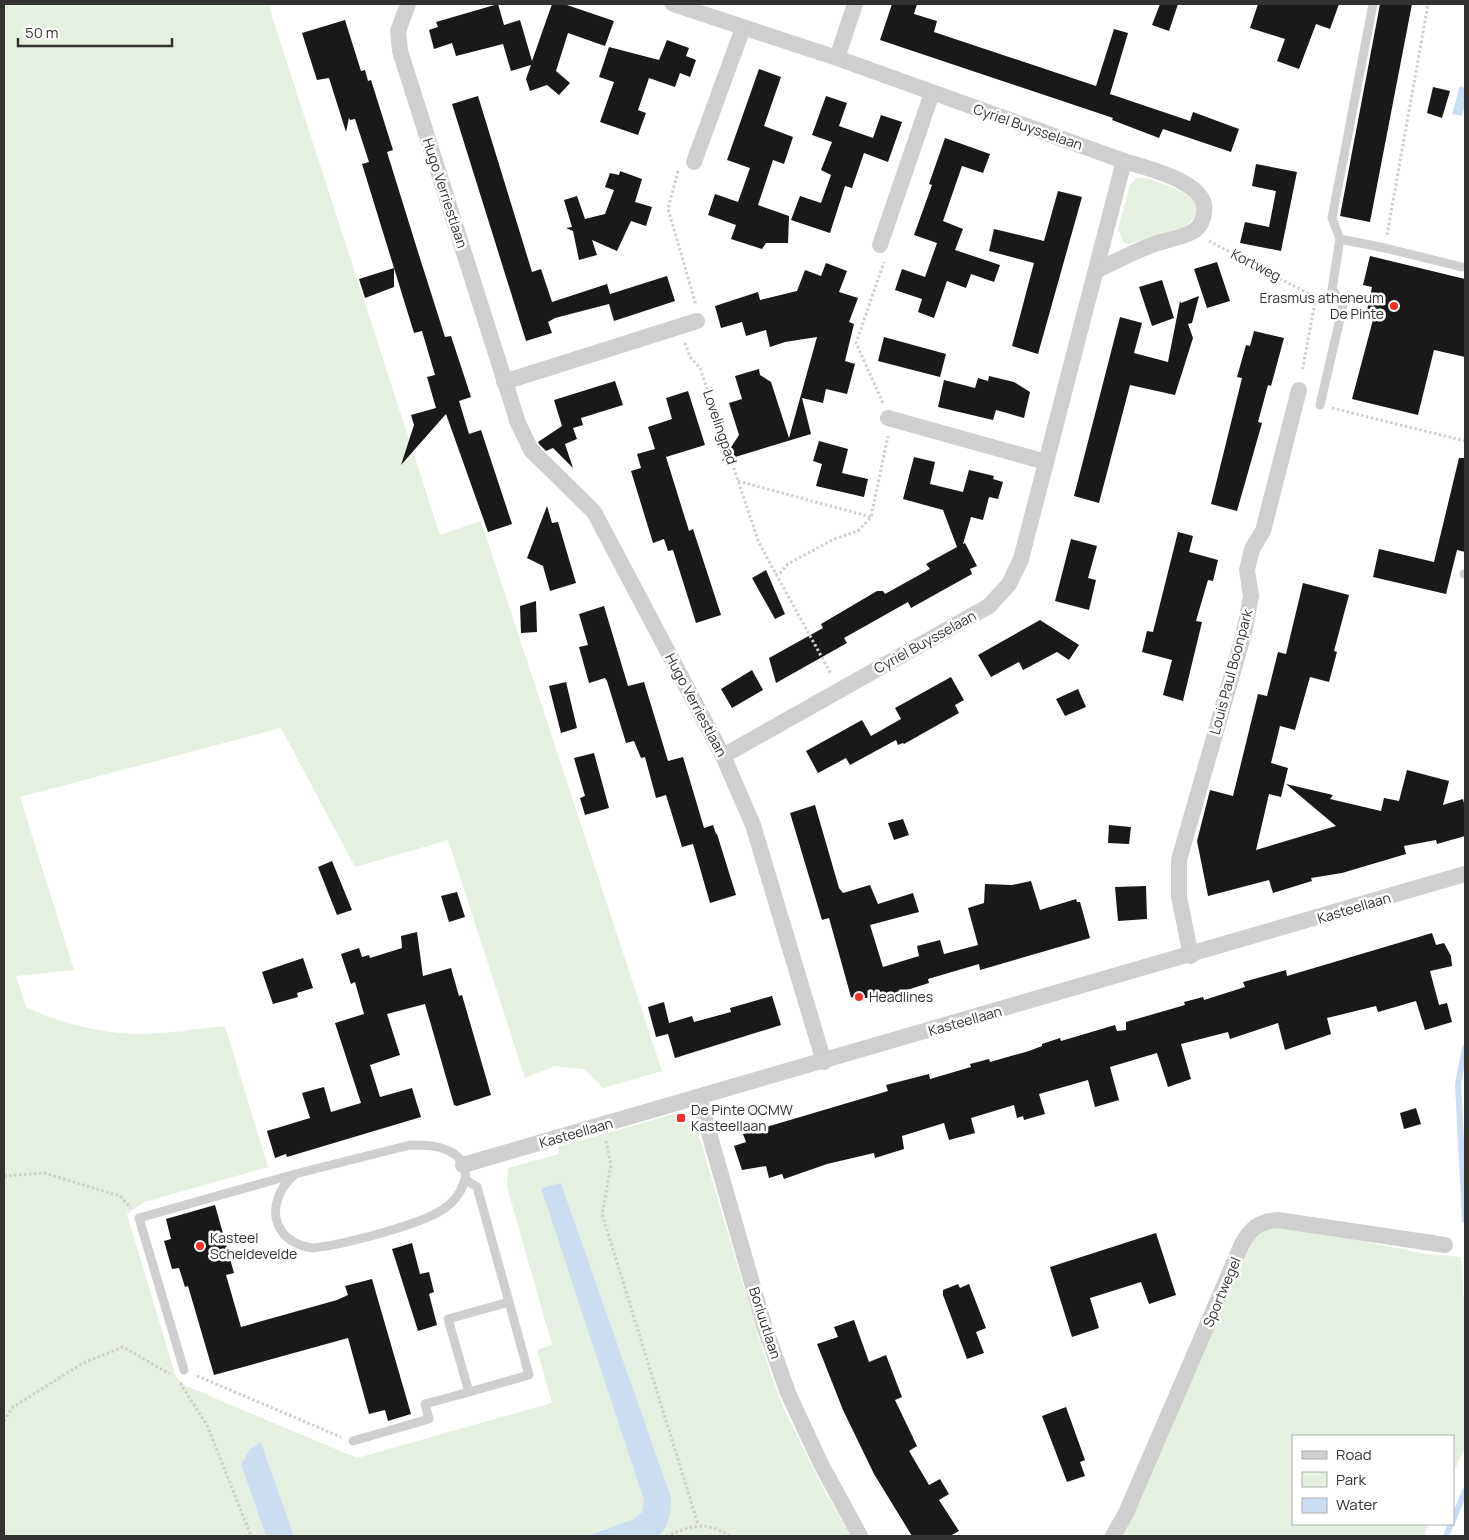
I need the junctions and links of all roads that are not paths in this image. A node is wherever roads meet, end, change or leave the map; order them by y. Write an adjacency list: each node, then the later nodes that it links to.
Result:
1 (408, 4): 15 (street, Hugo Verriestlaan)
2 (673, 4): 5 (street)
3 (855, 4): 6 (street)
4 (1373, 4): 10 (lane)
5 (744, 28): 6 (street); 9 (street)
6 (837, 58): 7 (street, Cyriel Buysselaan)
7 (932, 93): 8 (street, Cyriel Buysselaan); 11 (street)
8 (1124, 160): 13 (street, Cyriel Buysselaan); 13 (street, Cyriel Buysselaan)
9 (694, 162)
10 (1340, 239): 12 (lane); 17 (lane)
11 (880, 245)
12 (1462, 267)
13 (1096, 270): 19 (street, Cyriel Buysselaan)
14 (697, 322): 15 (street)
15 (504, 382): 20 (street, Hugo Verriestlaan)
16 (1299, 390): 22 (street, Louis Paul Boonpark)
17 (1320, 405)
18 (888, 418): 19 (street)
19 (1046, 462): 20 (street, Cyriel Buysselaan)
20 (724, 756): 23 (street, Hugo Verriestlaan)
21 (1465, 874): 22 (street, Kasteellaan)
22 (1191, 956): 23 (street, Kasteellaan)
23 (824, 1062): 24 (street, Kasteellaan)
24 (699, 1098): 25 (street, Kasteellaan); 32 (street, Borluutlaan)
25 (465, 1172): 26 (lane); 26 (lane); 28 (lane)
26 (295, 1174): 29 (lane)
27 (1445, 1246): 33 (street, Sportwegel)
28 (509, 1302): 30 (lane); 30 (lane)
29 (184, 1370)
30 (469, 1392): 31 (lane)
31 (353, 1441)
32 (860, 1536)
33 (1113, 1536)

